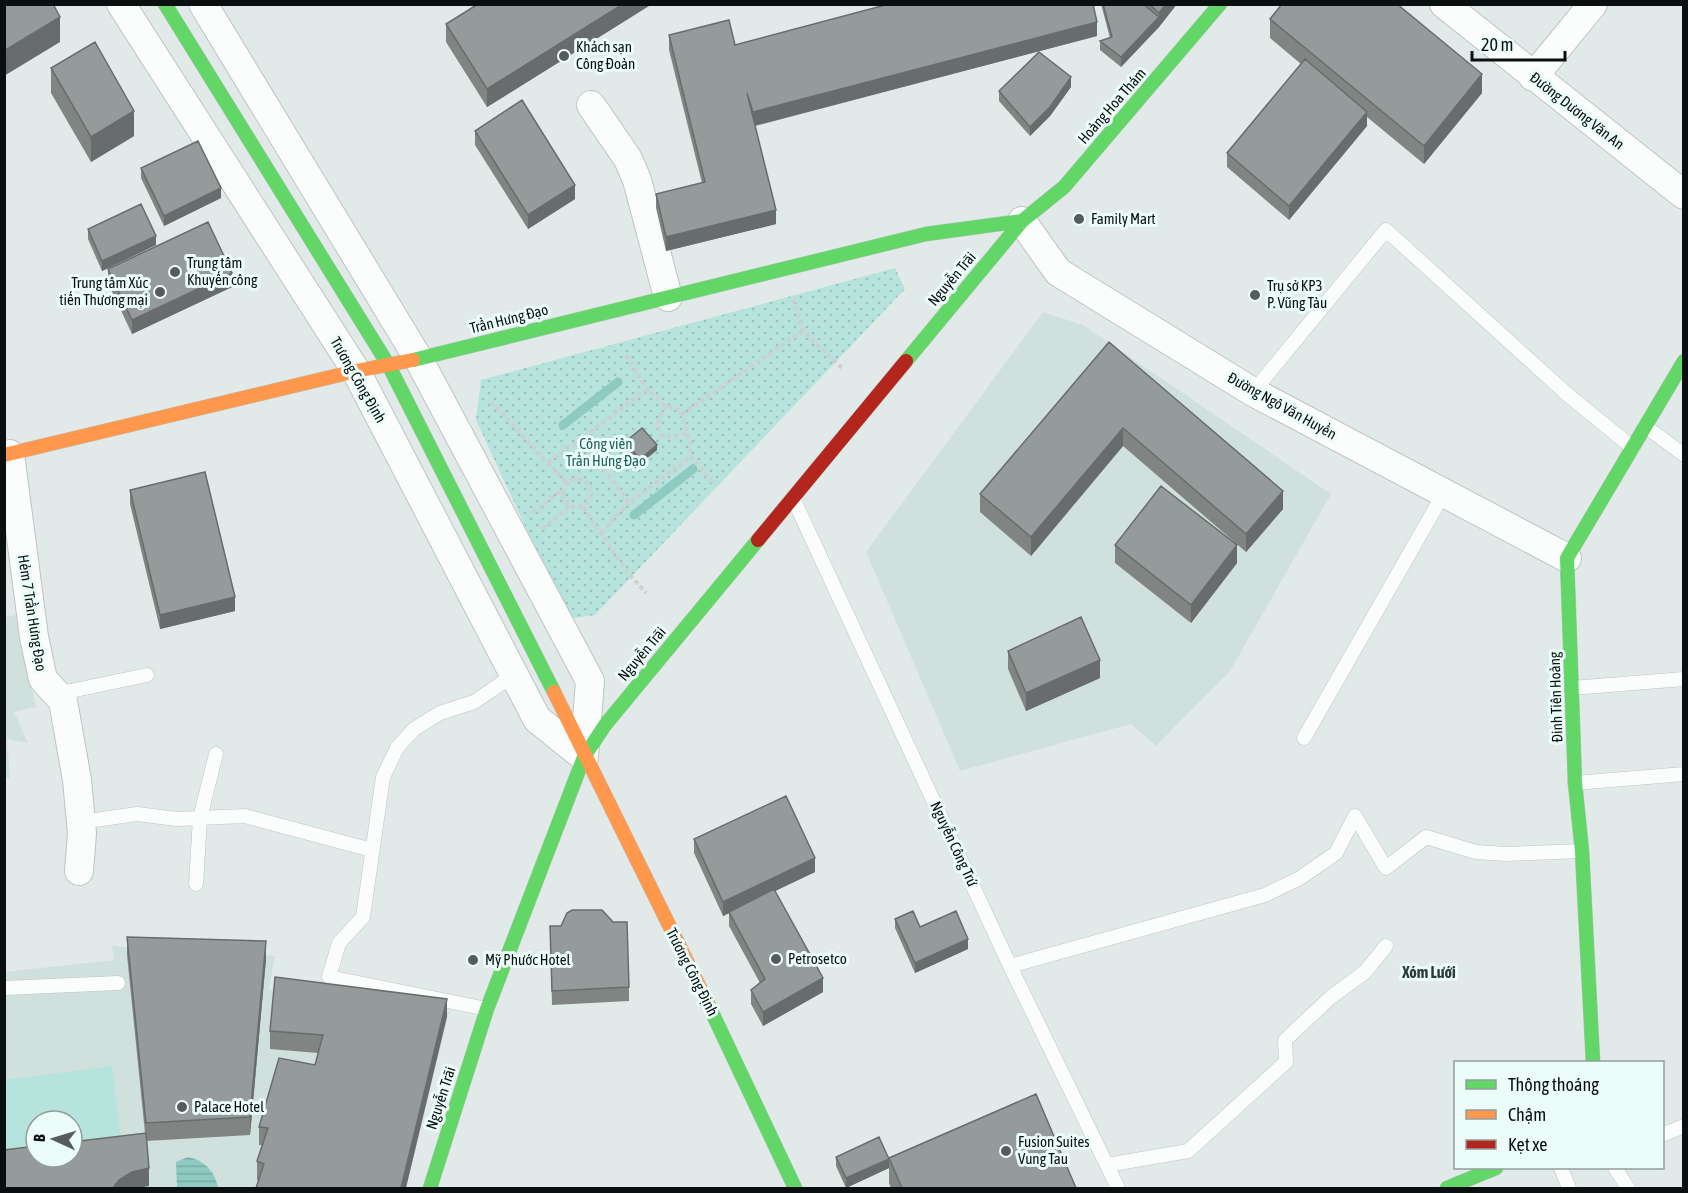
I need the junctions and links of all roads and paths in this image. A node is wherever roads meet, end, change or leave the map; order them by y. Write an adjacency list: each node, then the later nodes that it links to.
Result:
1 (121, 4): 19 (street, Trương Công Định)
2 (165, 4): 17 (main road, Trương Công Định)
3 (203, 4): 15 (street)
4 (1220, 4): 10 (main road, Hoàng Hoa Thám)
5 (1444, 4): 7 (street, Đường Dương Văn An)
6 (1593, 4): 7 (street)
7 (1533, 77): 9 (street, Đường Dương Văn An)
8 (591, 105): 12 (street)
9 (1683, 195)
10 (1022, 221): 12 (main road, Trần Hưng Đạo); 21 (street, Đường Ngô Văn Huyền); 37 (main road, Nguyễn Trãi)
11 (790, 289): 13 (path)
12 (668, 297): 15 (main road, Trần Hưng Đạo)
13 (803, 331): 18 (path); 24 (path)
14 (626, 355): 20 (path)
15 (418, 358): 17 (main road, Trần Hưng Đạo); 53 (street)
16 (1683, 361): 25 (main road)
17 (389, 366): 19 (main road, Trần Hưng Đạo); 53 (main road, Trương Công Định)
18 (843, 369)
19 (356, 371): 29 (main road, Trần Hưng Đạo); 46 (street, Trương Công Định)
20 (647, 388): 23 (path); 27 (path)
21 (1253, 392): 28 (lane); 36 (street, Đường Ngô Văn Huyền)
22 (491, 402): 32 (path)
23 (665, 406): 24 (path); 26 (path)
24 (682, 414): 26 (path)
25 (1643, 425): 28 (main road); 30 (lane)
26 (687, 432): 31 (path)
27 (581, 439): 32 (path); 38 (path)
28 (1634, 448): 44 (main road)
29 (7, 454): 50 (street, Hẻm 7 Trần Hưng Đạo)
30 (1683, 454)
31 (692, 456): 34 (path); 38 (path)
32 (548, 462): 33 (path)
33 (567, 483): 35 (path); 40 (path)
34 (715, 485)
35 (562, 489): 39 (path); 41 (path)
36 (1444, 493): 44 (street, Đường Ngô Văn Huyền); 51 (lane)
37 (793, 498): 53 (main road, Nguyễn Trãi); 63 (lane, Nguyễn Công Trứ)
38 (629, 503): 43 (path)
39 (570, 506): 40 (path); 42 (path)
40 (583, 507): 43 (path)
41 (531, 515)
42 (539, 532)
43 (601, 533): 45 (path)
44 (1567, 558): 49 (main road, Đinh Tiên Hoàng)
45 (646, 593)
46 (515, 674): 53 (street, Trương Công Định); 58 (lane)
47 (147, 675): 50 (lane)
48 (1683, 679): 49 (lane)
49 (1572, 688): 55 (main road, Đinh Tiên Hoàng)
50 (56, 694): 57 (street, Hẻm 7 Trần Hưng Đạo)
51 (1304, 738)
52 (216, 754): 56 (lane)
53 (584, 757): 66 (main road, Nguyễn Trãi); 75 (main road, Trương Công Định)
54 (1683, 774): 55 (lane)
55 (1575, 783): 59 (main road, Đinh Tiên Hoàng)
56 (200, 818): 57 (lane); 58 (lane); 61 (lane)
57 (81, 822): 60 (street, Hẻm 7 Trần Hưng Đạo)
58 (372, 850): 66 (lane)
59 (1582, 851): 63 (lane); 67 (main road, Đinh Tiên Hoàng)
60 (79, 871)
61 (196, 884)
62 (1386, 946): 70 (lane)
63 (1010, 966): 70 (lane, Nguyễn Công Trứ)
64 (118, 983): 65 (lane)
65 (4, 988)
66 (487, 1009): 74 (main road, Nguyễn Trãi)
67 (1593, 1061)
68 (1683, 1126): 69 (lane)
69 (1664, 1134)
70 (1107, 1165): 76 (lane, Nguyễn Công Trứ)
71 (1491, 1169): 77 (main road)
72 (1562, 1169): 78 (lane)
73 (1616, 1169): 79 (lane)
74 (430, 1188)
75 (795, 1188)
76 (1118, 1188)
77 (1447, 1188)
78 (1569, 1188)
79 (1628, 1188)

